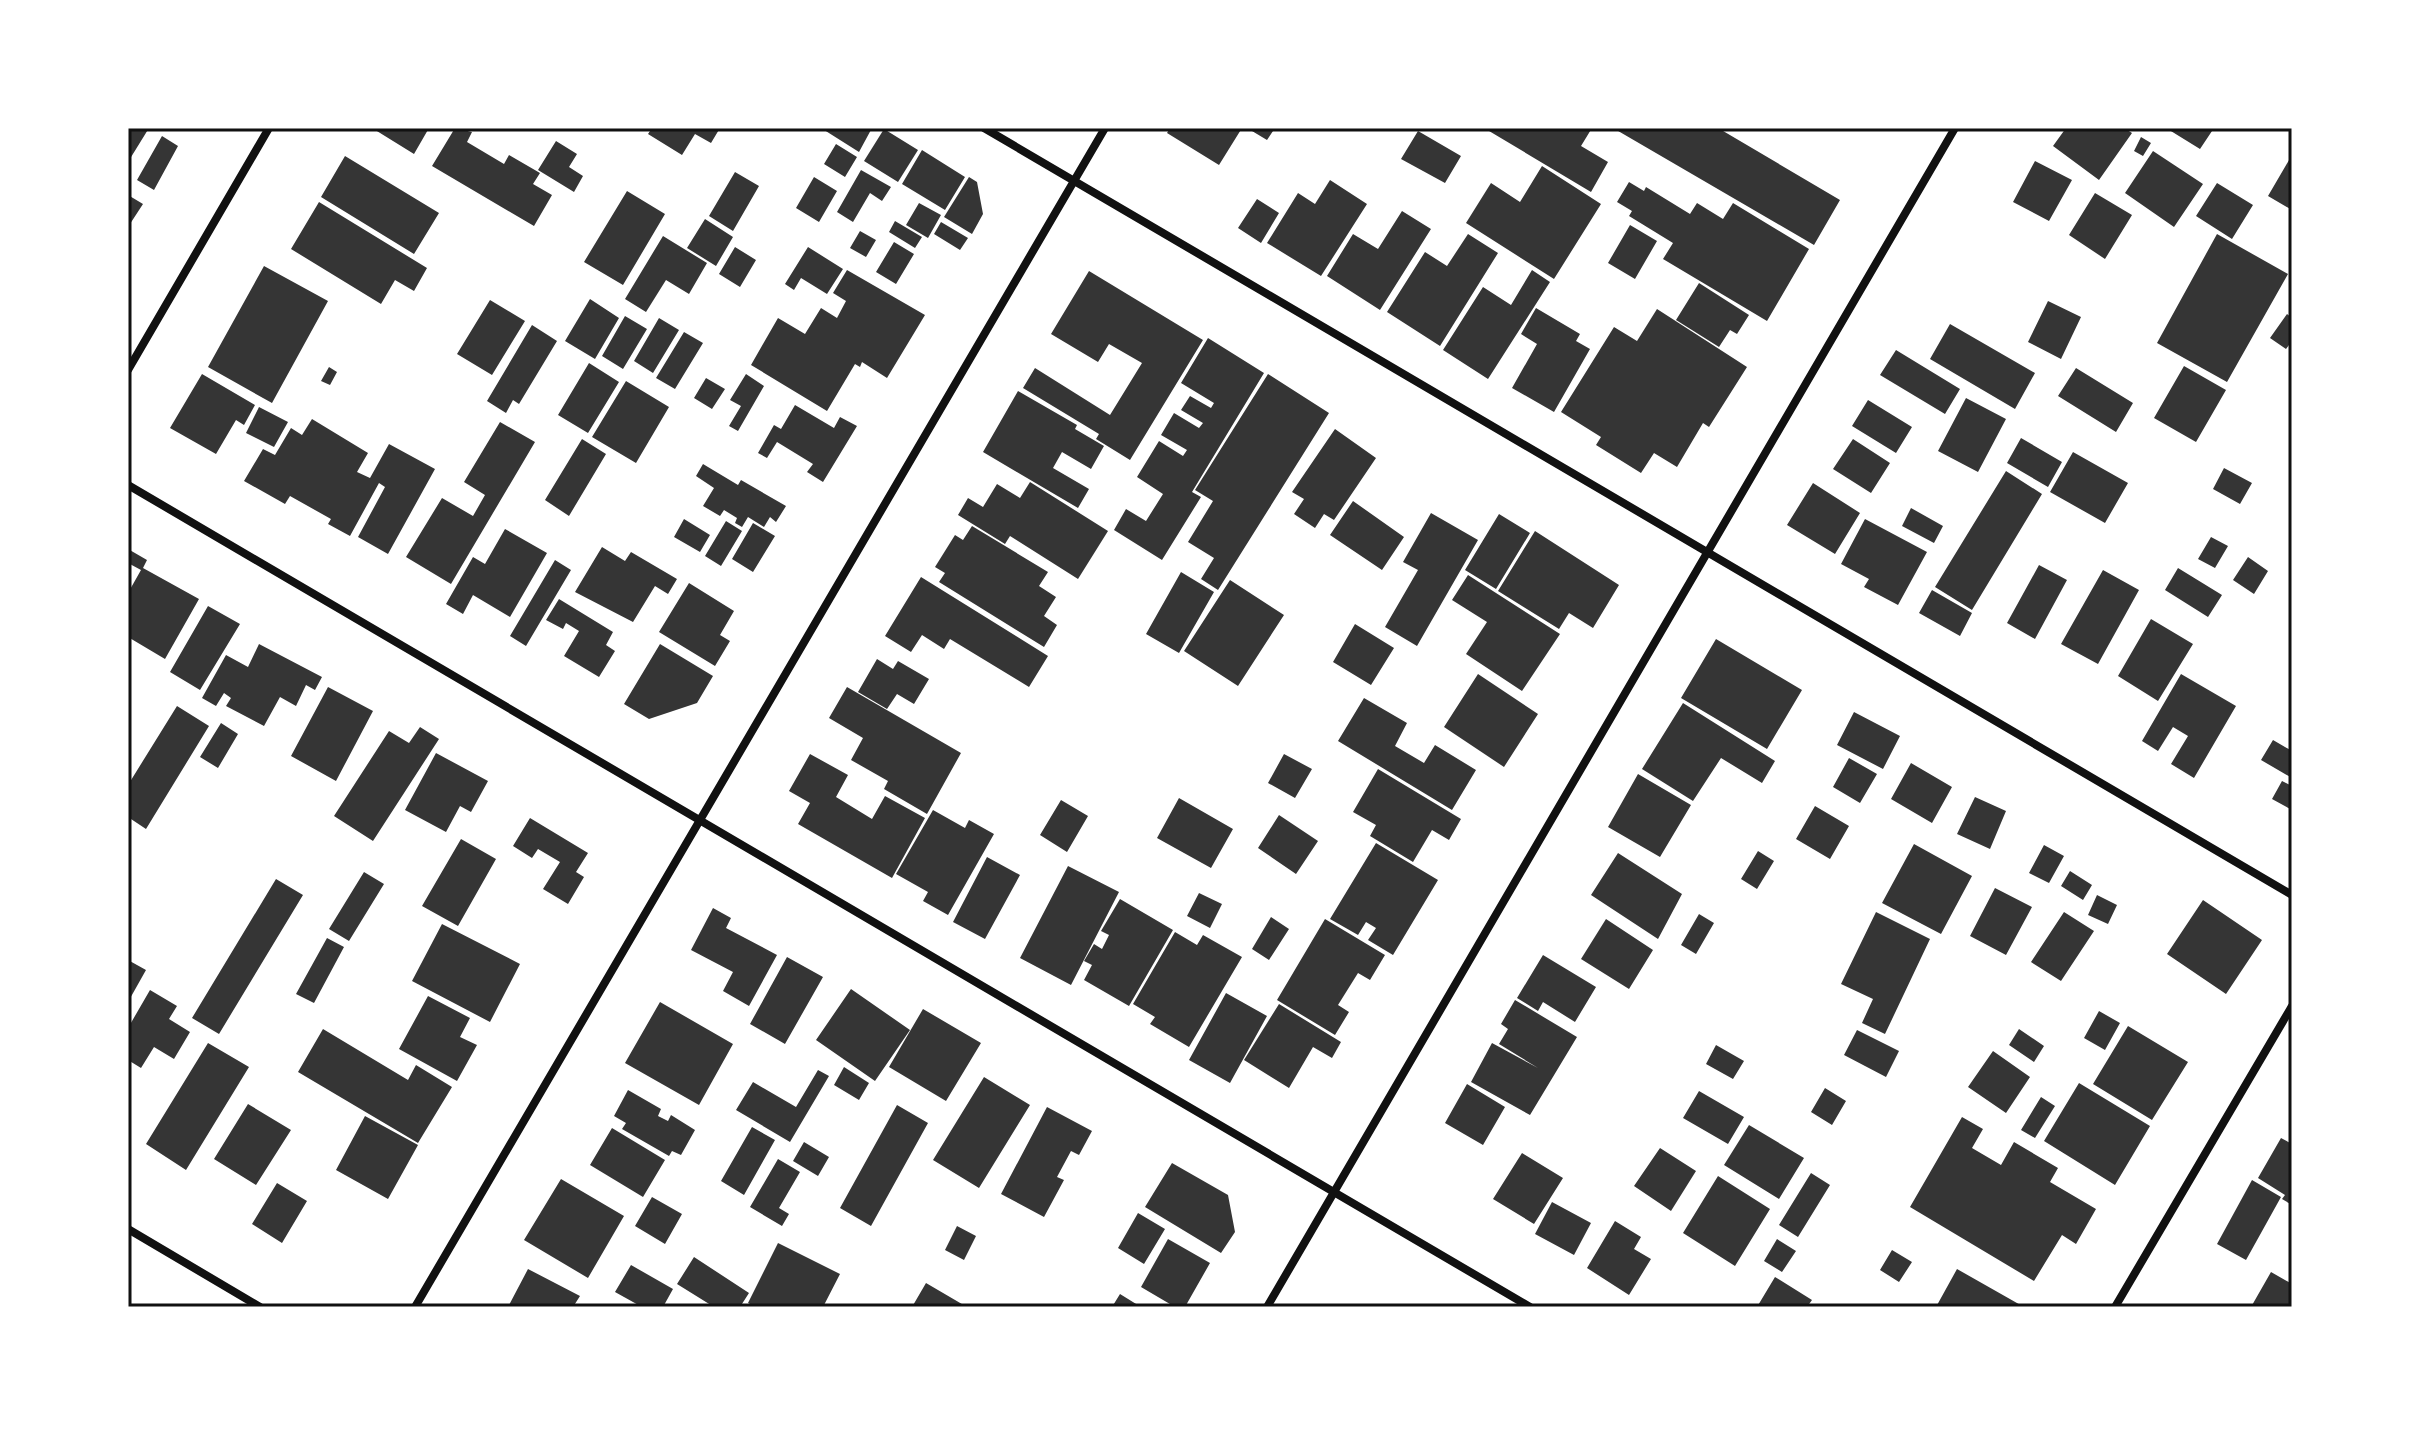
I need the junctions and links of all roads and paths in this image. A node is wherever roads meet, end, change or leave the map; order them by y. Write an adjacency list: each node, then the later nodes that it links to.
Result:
1 (269, 128): 6 (street)
2 (984, 128): 5 (street)
3 (1105, 128): 5 (street)
4 (1955, 128): 8 (street)
5 (1074, 181): 8 (street); 9 (street)
6 (128, 370)
7 (128, 485): 9 (street)
8 (1708, 553): 10 (street); 12 (street)
9 (700, 820): 12 (street); 15 (street)
10 (2292, 895)
11 (2292, 1006): 18 (street)
12 (1334, 1192): 16 (street); 17 (street)
13 (128, 1229): 14 (street)
14 (260, 1307)
15 (415, 1307)
16 (1267, 1307)
17 (1530, 1307)
18 (2115, 1307)

